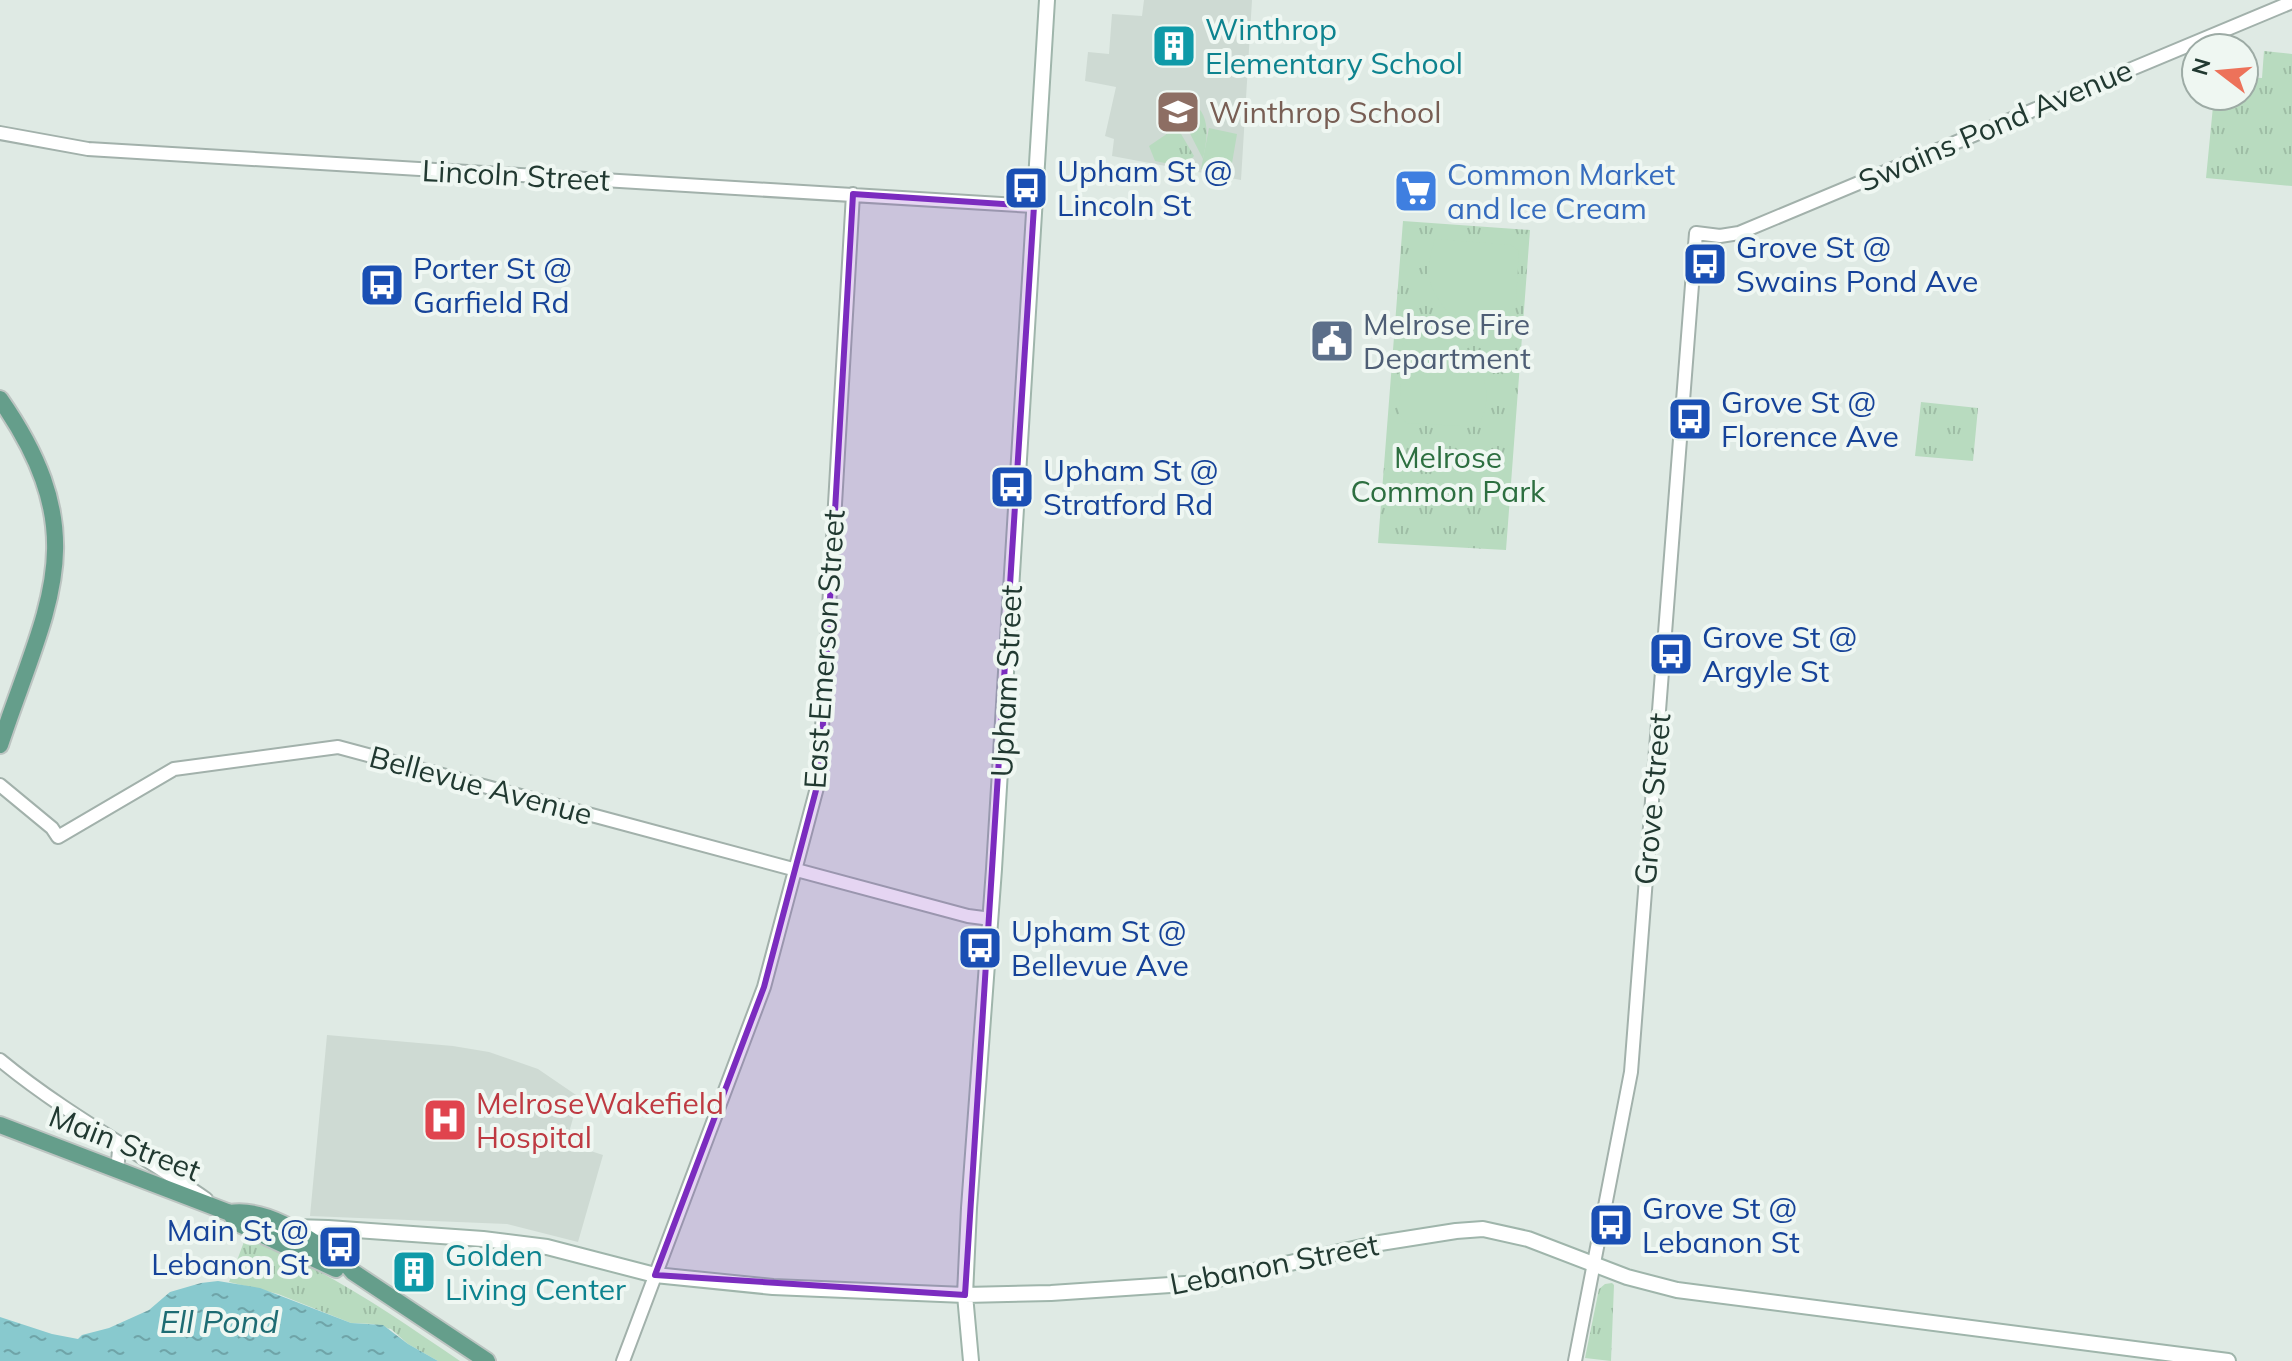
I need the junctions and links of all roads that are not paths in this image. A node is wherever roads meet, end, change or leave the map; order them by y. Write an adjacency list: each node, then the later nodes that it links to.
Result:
1 (1047, 0): 5 (main road, Upham Street)
2 (2292, 2): 6 (street, Swains Pond Avenue)
3 (0, 133): 4 (street, Lincoln Street)
4 (853, 194): 5 (street, Lincoln Street); 10 (street, East Emerson Street)
5 (1034, 206): 11 (main road, Upham Street)
6 (1696, 233): 19 (street, Grove Street)
7 (0, 399): 8 (main road)
8 (0, 745)
9 (0, 785): 10 (street, Bellevue Avenue)
10 (796, 870): 11 (street, Bellevue Avenue); 21 (street, East Emerson Street)
11 (991, 919): 22 (main road, Upham Street)
12 (0, 1060): 14 (street)
13 (0, 1125): 15 (main road, Main Street)
14 (104, 1132): 15 (street); 16 (street)
15 (117, 1170): 16 (main road, Main Street)
16 (226, 1212): 17 (main road, Main Street); 18 (main road, Main Street)
17 (294, 1227): 18 (main road, Lebanon Street); 20 (main road, Main Street); 21 (main road, Lebanon Street)
18 (262, 1233): 20 (main road, Main Street)
19 (1593, 1265): 22 (main road, Lebanon Street); 26 (street, Grove Street); 27 (main road, Lebanon Street)
20 (353, 1272): 23 (main road, Main Street)
21 (655, 1275): 22 (main road, Lebanon Street); 24 (street, East Emerson Street)
22 (965, 1295): 25 (main road, Upham Street)
23 (487, 1361)
24 (623, 1361)
25 (971, 1361)
26 (1575, 1361)
27 (2228, 1361)

